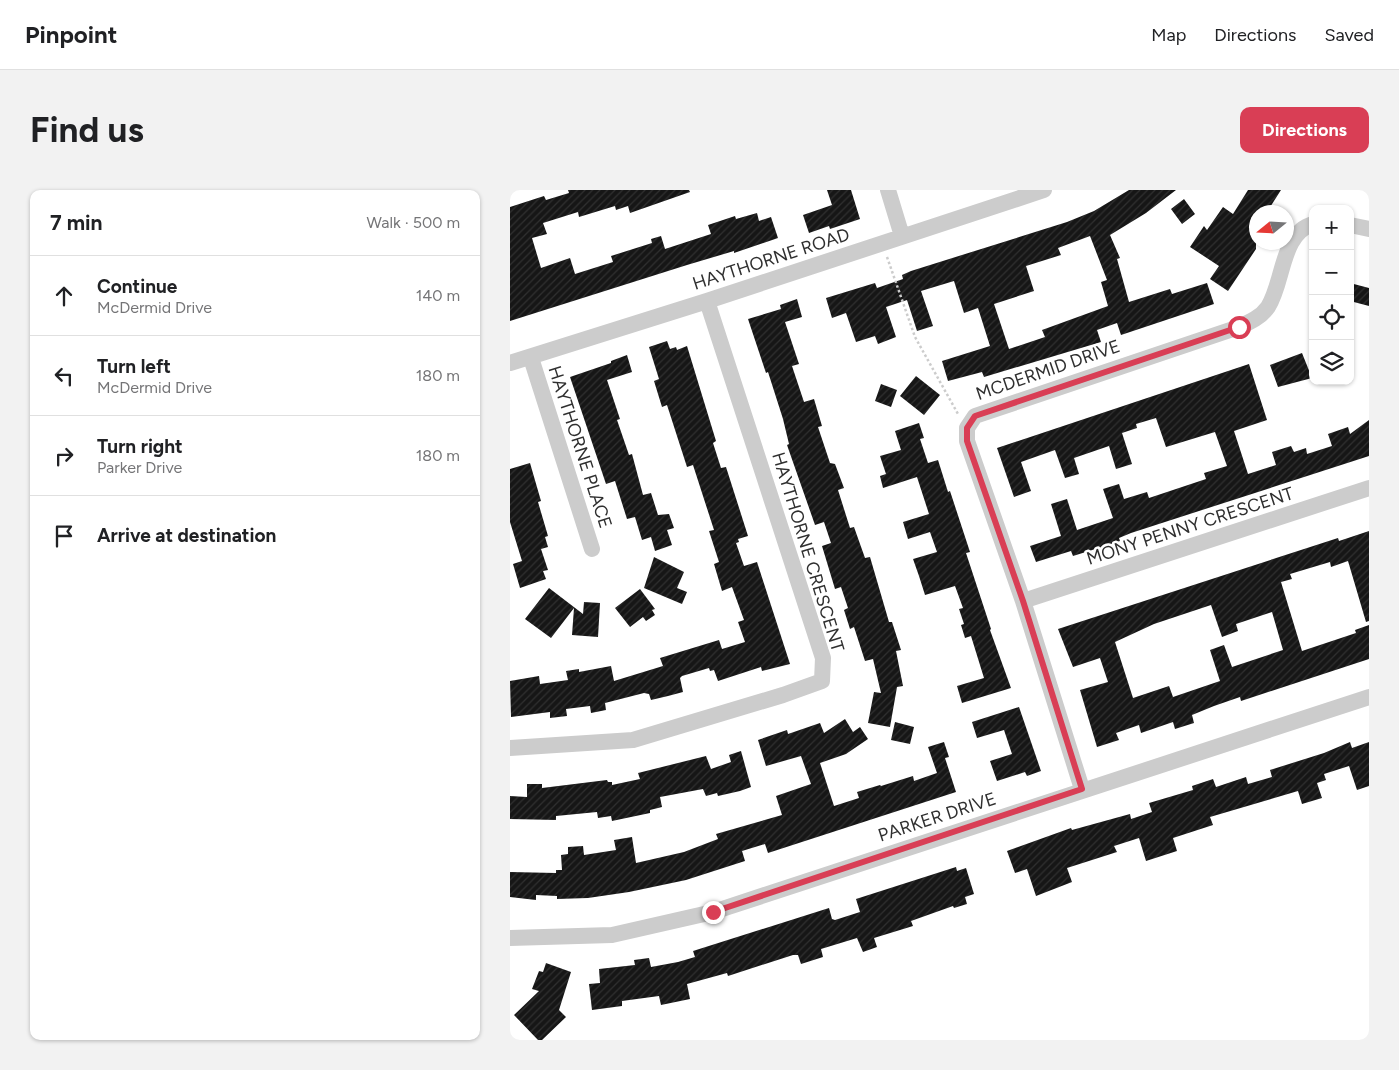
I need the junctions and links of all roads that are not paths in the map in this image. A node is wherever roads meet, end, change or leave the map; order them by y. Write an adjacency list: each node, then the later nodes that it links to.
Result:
1 (888, 190): 6 (street)
2 (1044, 190): 6 (street, HAYTHORNE ROAD)
3 (1309, 226): 12 (street, MCDERMID DRIVE)
4 (1354, 227): 5 (street)
5 (1369, 229)
6 (902, 236): 7 (street, HAYTHORNE ROAD)
7 (707, 301): 8 (street, HAYTHORNE ROAD); 14 (street, HAYTHORNE CRESCENT)
8 (531, 358): 9 (street, HAYTHORNE ROAD); 11 (street, HAYTHORNE PLACE)
9 (510, 364)
10 (1369, 488): 12 (street, MONY PENNY CRESCENT)
11 (592, 548)
12 (1023, 601): 15 (street, MCDERMID DRIVE)
13 (1369, 697): 15 (street, PARKER DRIVE)
14 (510, 748)
15 (1082, 789): 16 (street, PARKER DRIVE)
16 (510, 938)

